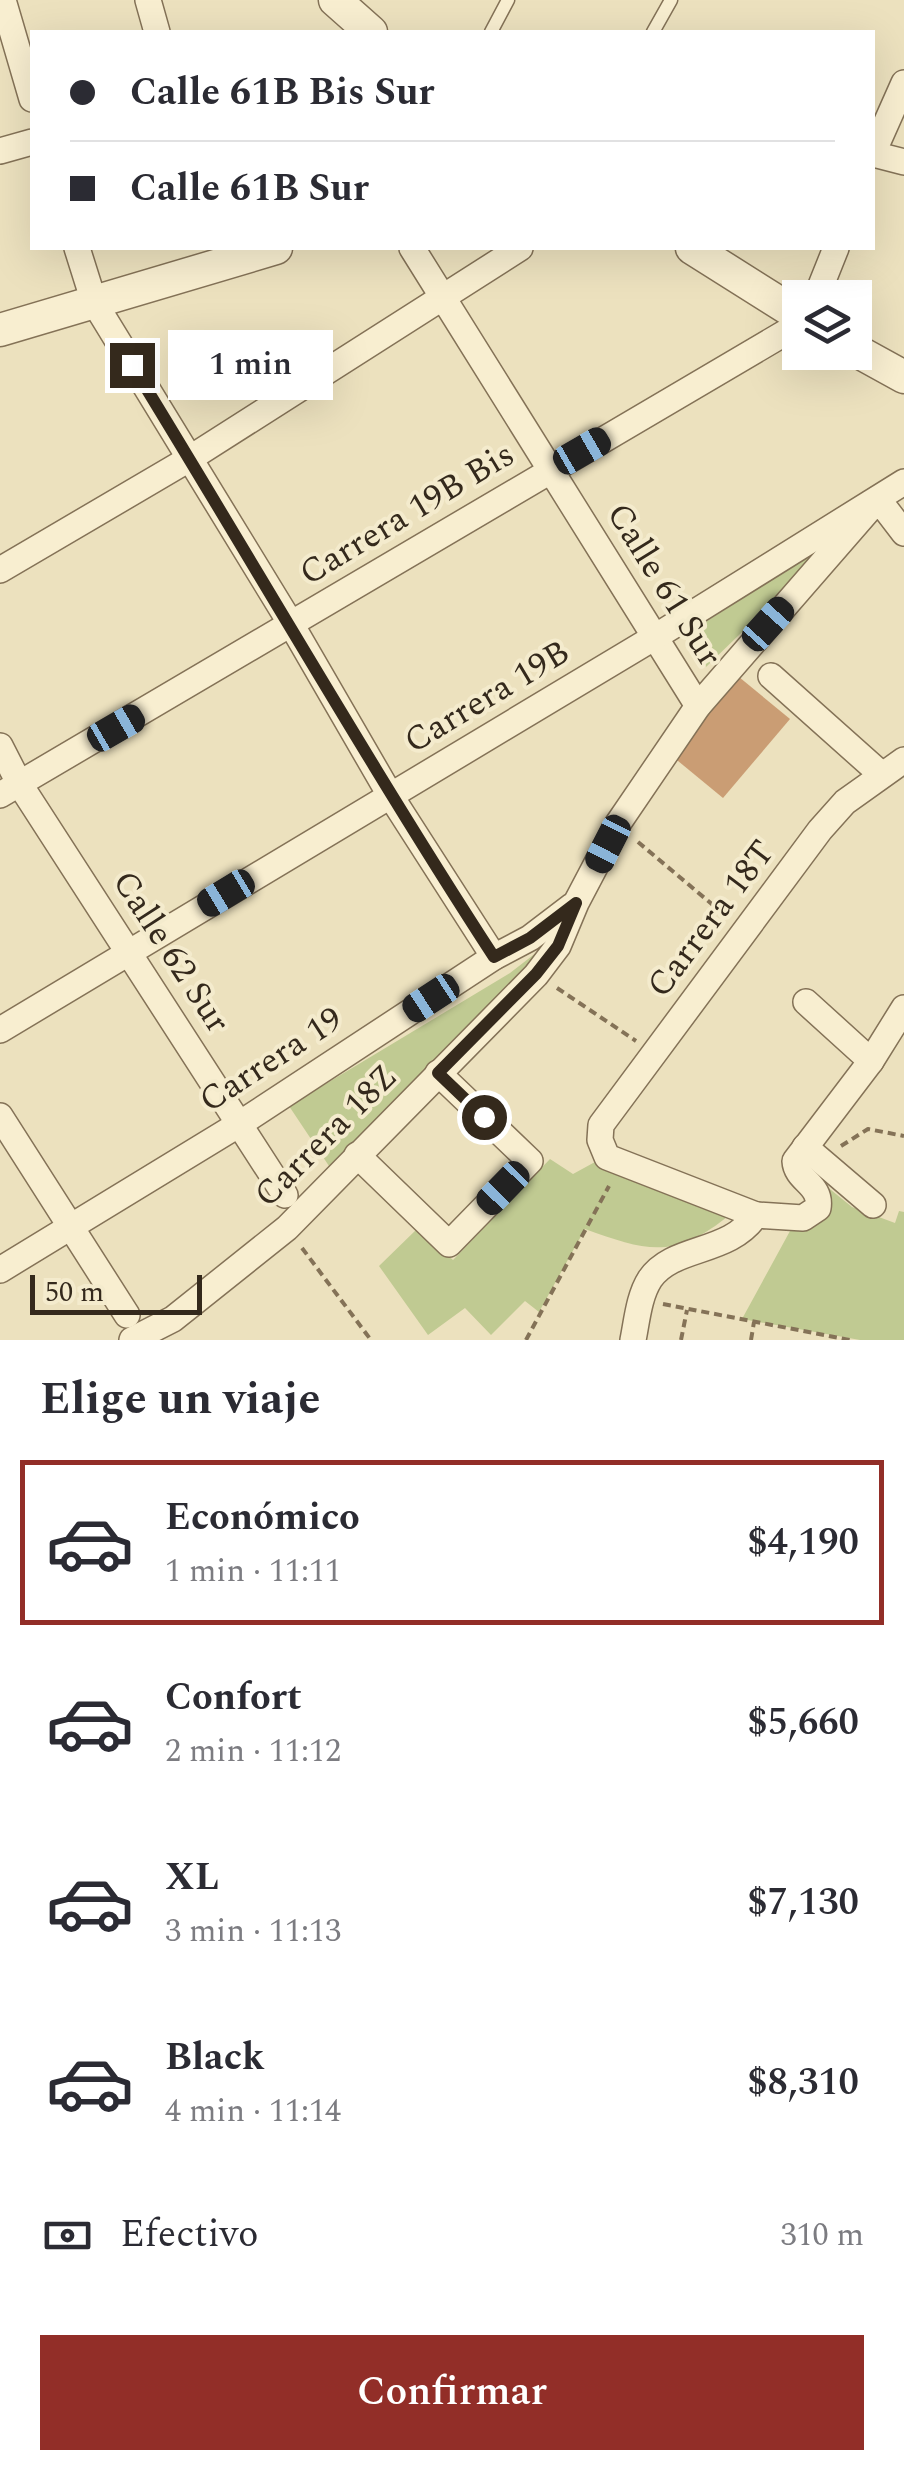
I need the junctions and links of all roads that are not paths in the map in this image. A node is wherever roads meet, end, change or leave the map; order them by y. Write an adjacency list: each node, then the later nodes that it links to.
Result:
1 (2, 0): 11 (street)
2 (148, 0): 6 (street)
3 (335, 0): 7 (street)
4 (508, 0): 8 (lane)
5 (672, 0): 9 (lane)
6 (156, 30)
7 (369, 30)
8 (492, 30)
9 (654, 30)
10 (904, 83): 13 (street)
11 (30, 92)
12 (30, 143): 14 (street)
13 (875, 150)
14 (0, 152)
15 (875, 155): 16 (street)
16 (904, 162)
17 (78, 250): 26 (street)
18 (260, 250): 23 (street)
19 (413, 250): 25 (street, Calle 61 Sur)
20 (517, 250): 25 (street)
21 (695, 250): 27 (street)
22 (835, 250): 24 (street)
23 (220, 255): 26 (street)
24 (823, 280)
25 (443, 297): 32 (street); 33 (street, Calle 61 Sur)
26 (94, 302): 28 (street); 32 (street)
27 (782, 305)
28 (0, 330)
29 (782, 334): 33 (street, Carrera 19B Bis)
30 (872, 359): 31 (street)
31 (904, 377)
32 (190, 458): 37 (street); 38 (street)
33 (551, 469): 38 (street, Carrera 19B Bis); 39 (street, Calle 61 Sur)
34 (904, 482): 35 (street, Carrera 19B)
35 (878, 499): 36 (street); 39 (street, Carrera 19B); 41 (street, Carrera 18Z)
36 (904, 533)
37 (0, 570)
38 (292, 624): 45 (street, Carrera 19B Bis); 46 (street)
39 (656, 638): 41 (street, Calle 61 Sur); 46 (street, Carrera 19B)
40 (771, 676): 44 (street)
41 (698, 706): 47 (street, Carrera 18Z)
42 (0, 746): 45 (street, Calle 62 Sur)
43 (904, 760): 44 (street, Carrera 18T)
44 (882, 775): 61 (street, Carrera 18T)
45 (10, 789): 48 (street, Calle 62 Sur)
46 (390, 794): 48 (street, Carrera 19B); 49 (street)
47 (576, 903): 49 (street, Carrera 19); 54 (street, Carrera 18Z)
48 (128, 952): 52 (street, Carrera 19B); 56 (street, Calle 62 Sur)
49 (494, 957): 56 (street, Carrera 19)
50 (806, 1002): 53 (street)
51 (904, 1008): 53 (street)
52 (0, 1030)
53 (871, 1061): 57 (street)
54 (438, 1073): 58 (street, Carrera 18Z); 58 (street)
55 (0, 1116): 62 (street)
56 (241, 1123): 59 (street, Calle 62 Sur); 62 (street, Carrera 19)
57 (813, 1153): 60 (street); 61 (street)
58 (356, 1155): 64 (street, Carrera 18Z)
59 (285, 1195)
60 (873, 1205)
61 (756, 1214): 65 (street)
62 (72, 1226): 63 (street, Carrera 19); 64 (street)
63 (0, 1270)
64 (129, 1328)
65 (632, 1340)

